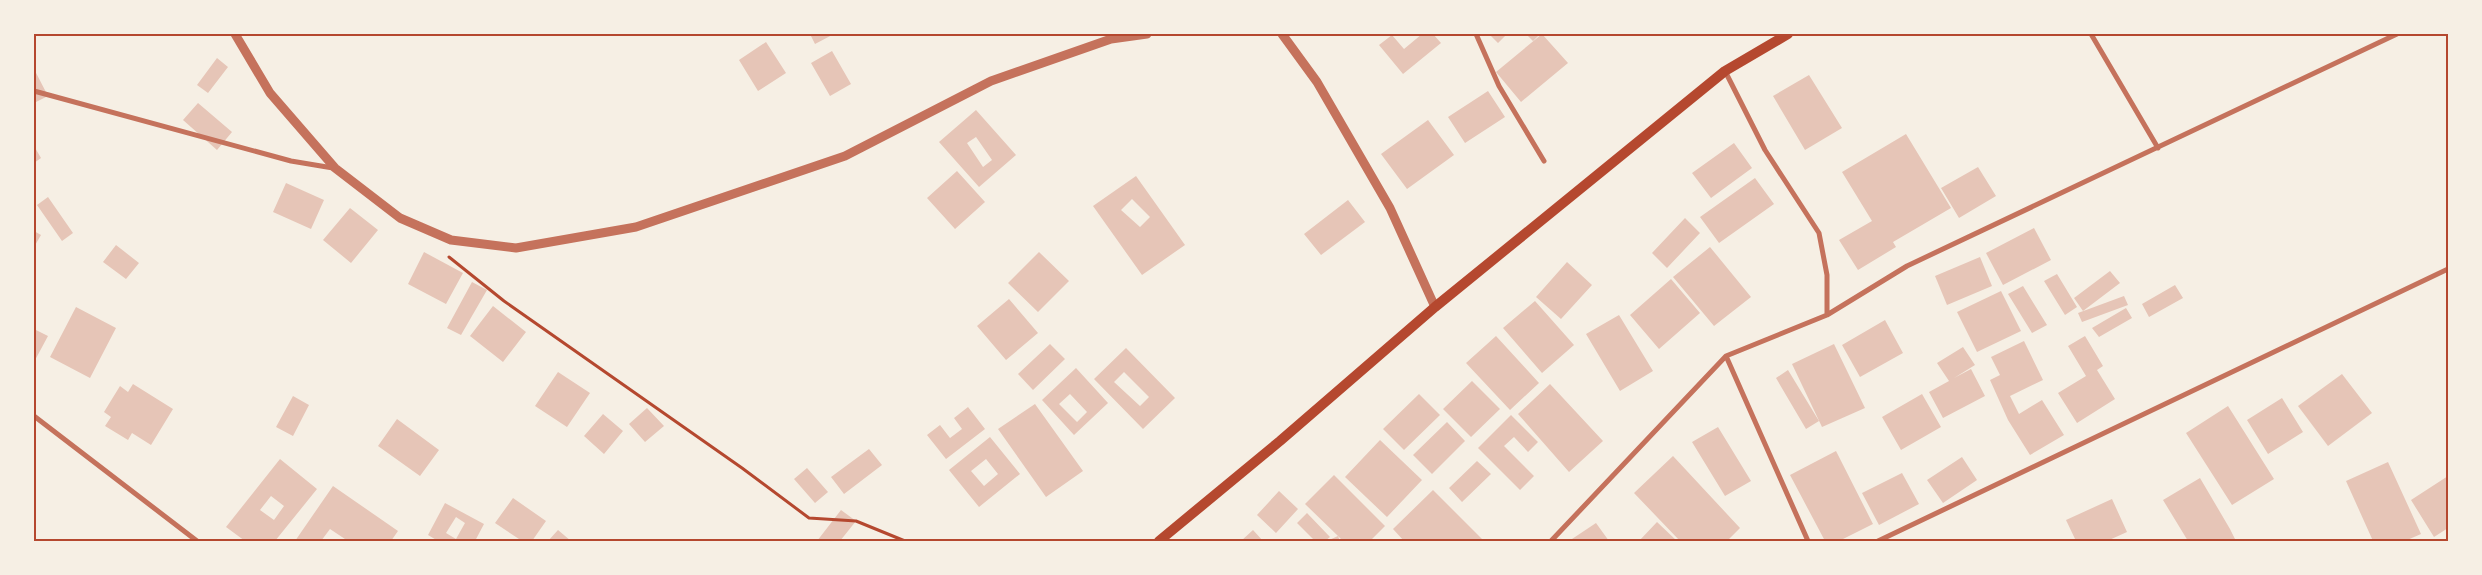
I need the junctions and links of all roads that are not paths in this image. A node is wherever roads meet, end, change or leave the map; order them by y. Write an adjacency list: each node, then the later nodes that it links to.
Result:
1 (235, 34): 12 (street)
2 (1146, 34): 12 (street)
3 (1282, 34): 14 (street)
4 (1476, 34): 11 (street)
5 (1788, 34): 8 (main road)
6 (2091, 34): 10 (street)
7 (2397, 34): 10 (street)
8 (1725, 70): 14 (main road); 15 (street)
9 (34, 92): 12 (street)
10 (2158, 148): 15 (street)
11 (1544, 161)
12 (335, 168)
13 (2448, 268): 22 (street)
14 (1435, 307): 19 (main road)
15 (1827, 315): 16 (street)
16 (1726, 356): 20 (street); 21 (street)
17 (34, 416): 18 (street)
18 (197, 541)
19 (1159, 541)
20 (1551, 541)
21 (1808, 541)
22 (1878, 541)

